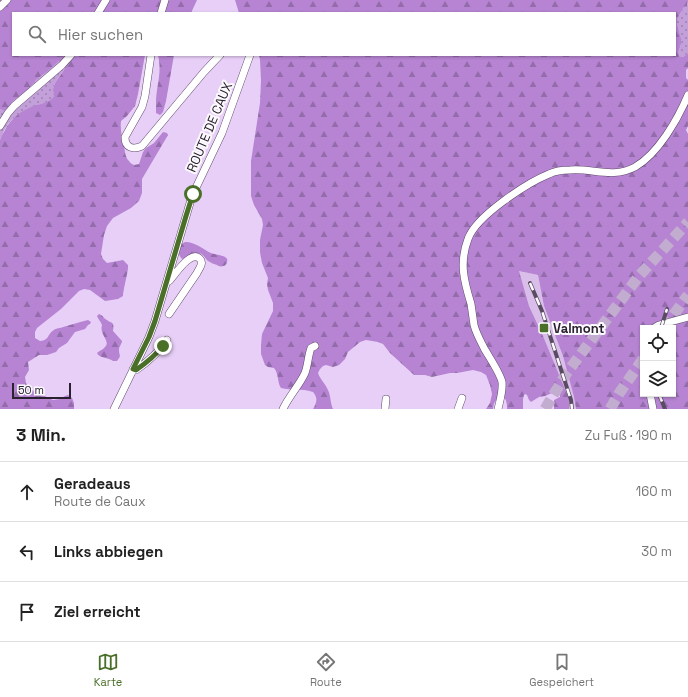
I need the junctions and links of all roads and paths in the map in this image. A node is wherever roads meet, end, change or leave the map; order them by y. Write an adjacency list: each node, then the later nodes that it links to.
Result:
1 (7, 0): 4 (street)
2 (106, 0): 5 (street)
3 (165, 0): 6 (street)
4 (0, 7)
5 (99, 12)
6 (162, 12)
7 (70, 56): 12 (street)
8 (151, 56): 9 (street, ROUTE DE CAUX)
9 (219, 56)
10 (250, 56): 13 (street, ROUTE DE CAUX)
11 (688, 95): 23 (street)
12 (0, 126)
13 (167, 280): 14 (street); 19 (street, ROUTE DE CAUX)
14 (170, 314)
15 (688, 318): 16 (street)
16 (659, 325)
17 (167, 340): 19 (street)
18 (315, 346): 25 (street)
19 (133, 369): 24 (street, ROUTE DE CAUX)
20 (651, 397): 28 (street)
21 (462, 398): 27 (street)
22 (386, 399): 26 (street)
23 (500, 407)
24 (114, 409)
25 (283, 409)
26 (385, 409)
27 (458, 409)
28 (653, 409)

